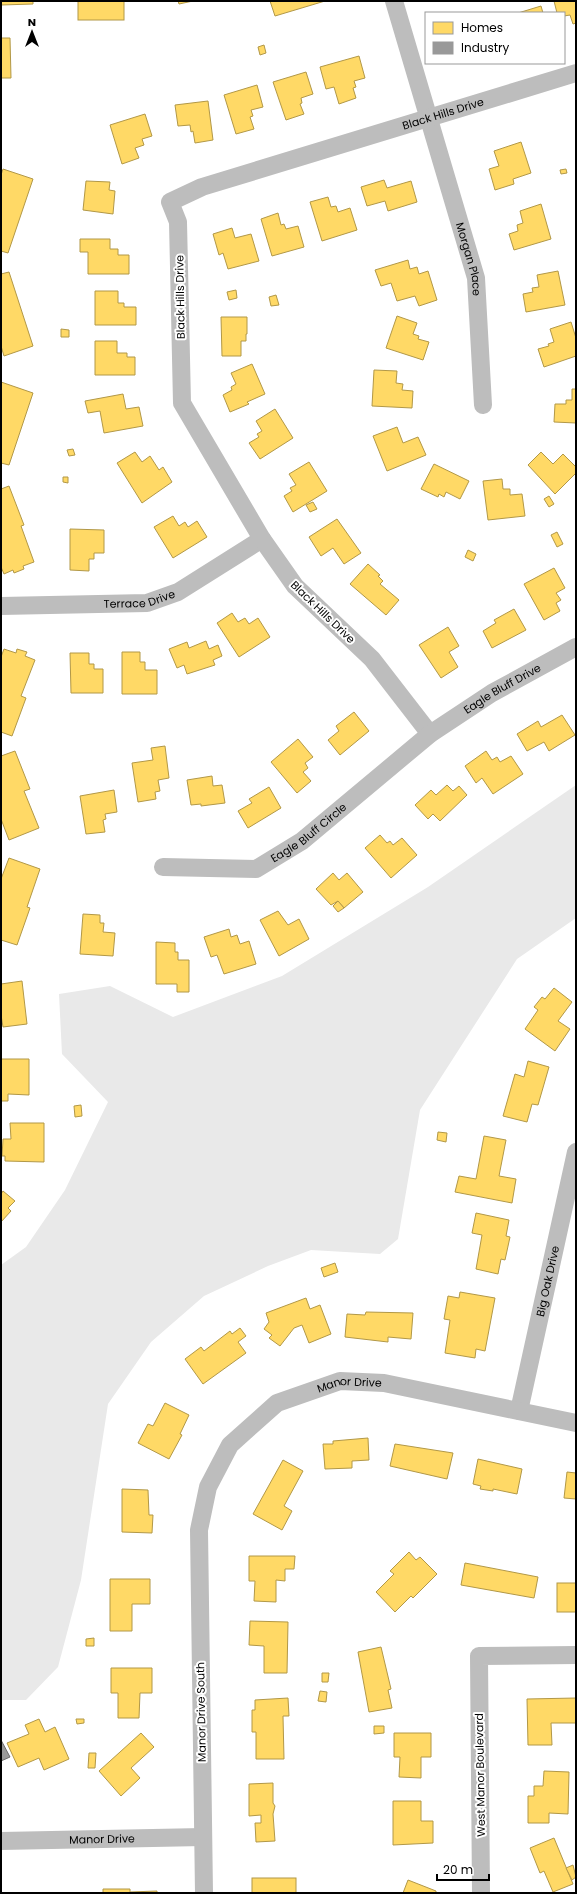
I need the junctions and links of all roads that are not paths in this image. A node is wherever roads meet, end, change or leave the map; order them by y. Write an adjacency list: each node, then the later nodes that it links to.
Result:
1 (394, 1): 3 (street, Morgan Place)
2 (576, 73): 3 (street, Black Hills Drive)
3 (429, 118): 4 (street, Morgan Place); 5 (street, Black Hills Drive)
4 (483, 405)
5 (262, 539): 6 (street, Terrace Drive); 8 (street, Black Hills Drive)
6 (1, 606)
7 (576, 647): 8 (street, Eagle Bluff Drive)
8 (430, 734): 9 (street, Eagle Bluff Circle)
9 (163, 867)
10 (576, 1152): 11 (street, Big Oak Drive)
11 (519, 1411): 12 (street, Manor Drive); 13 (street, Manor Drive)
12 (576, 1423)
13 (199, 1530): 15 (street, Manor Drive South)
14 (576, 1655): 18 (street, West Manor Boulevard)
15 (203, 1837): 16 (street, Manor Drive); 17 (street, Manor Drive South)
16 (1, 1841)
17 (204, 1893)
18 (481, 1893)

